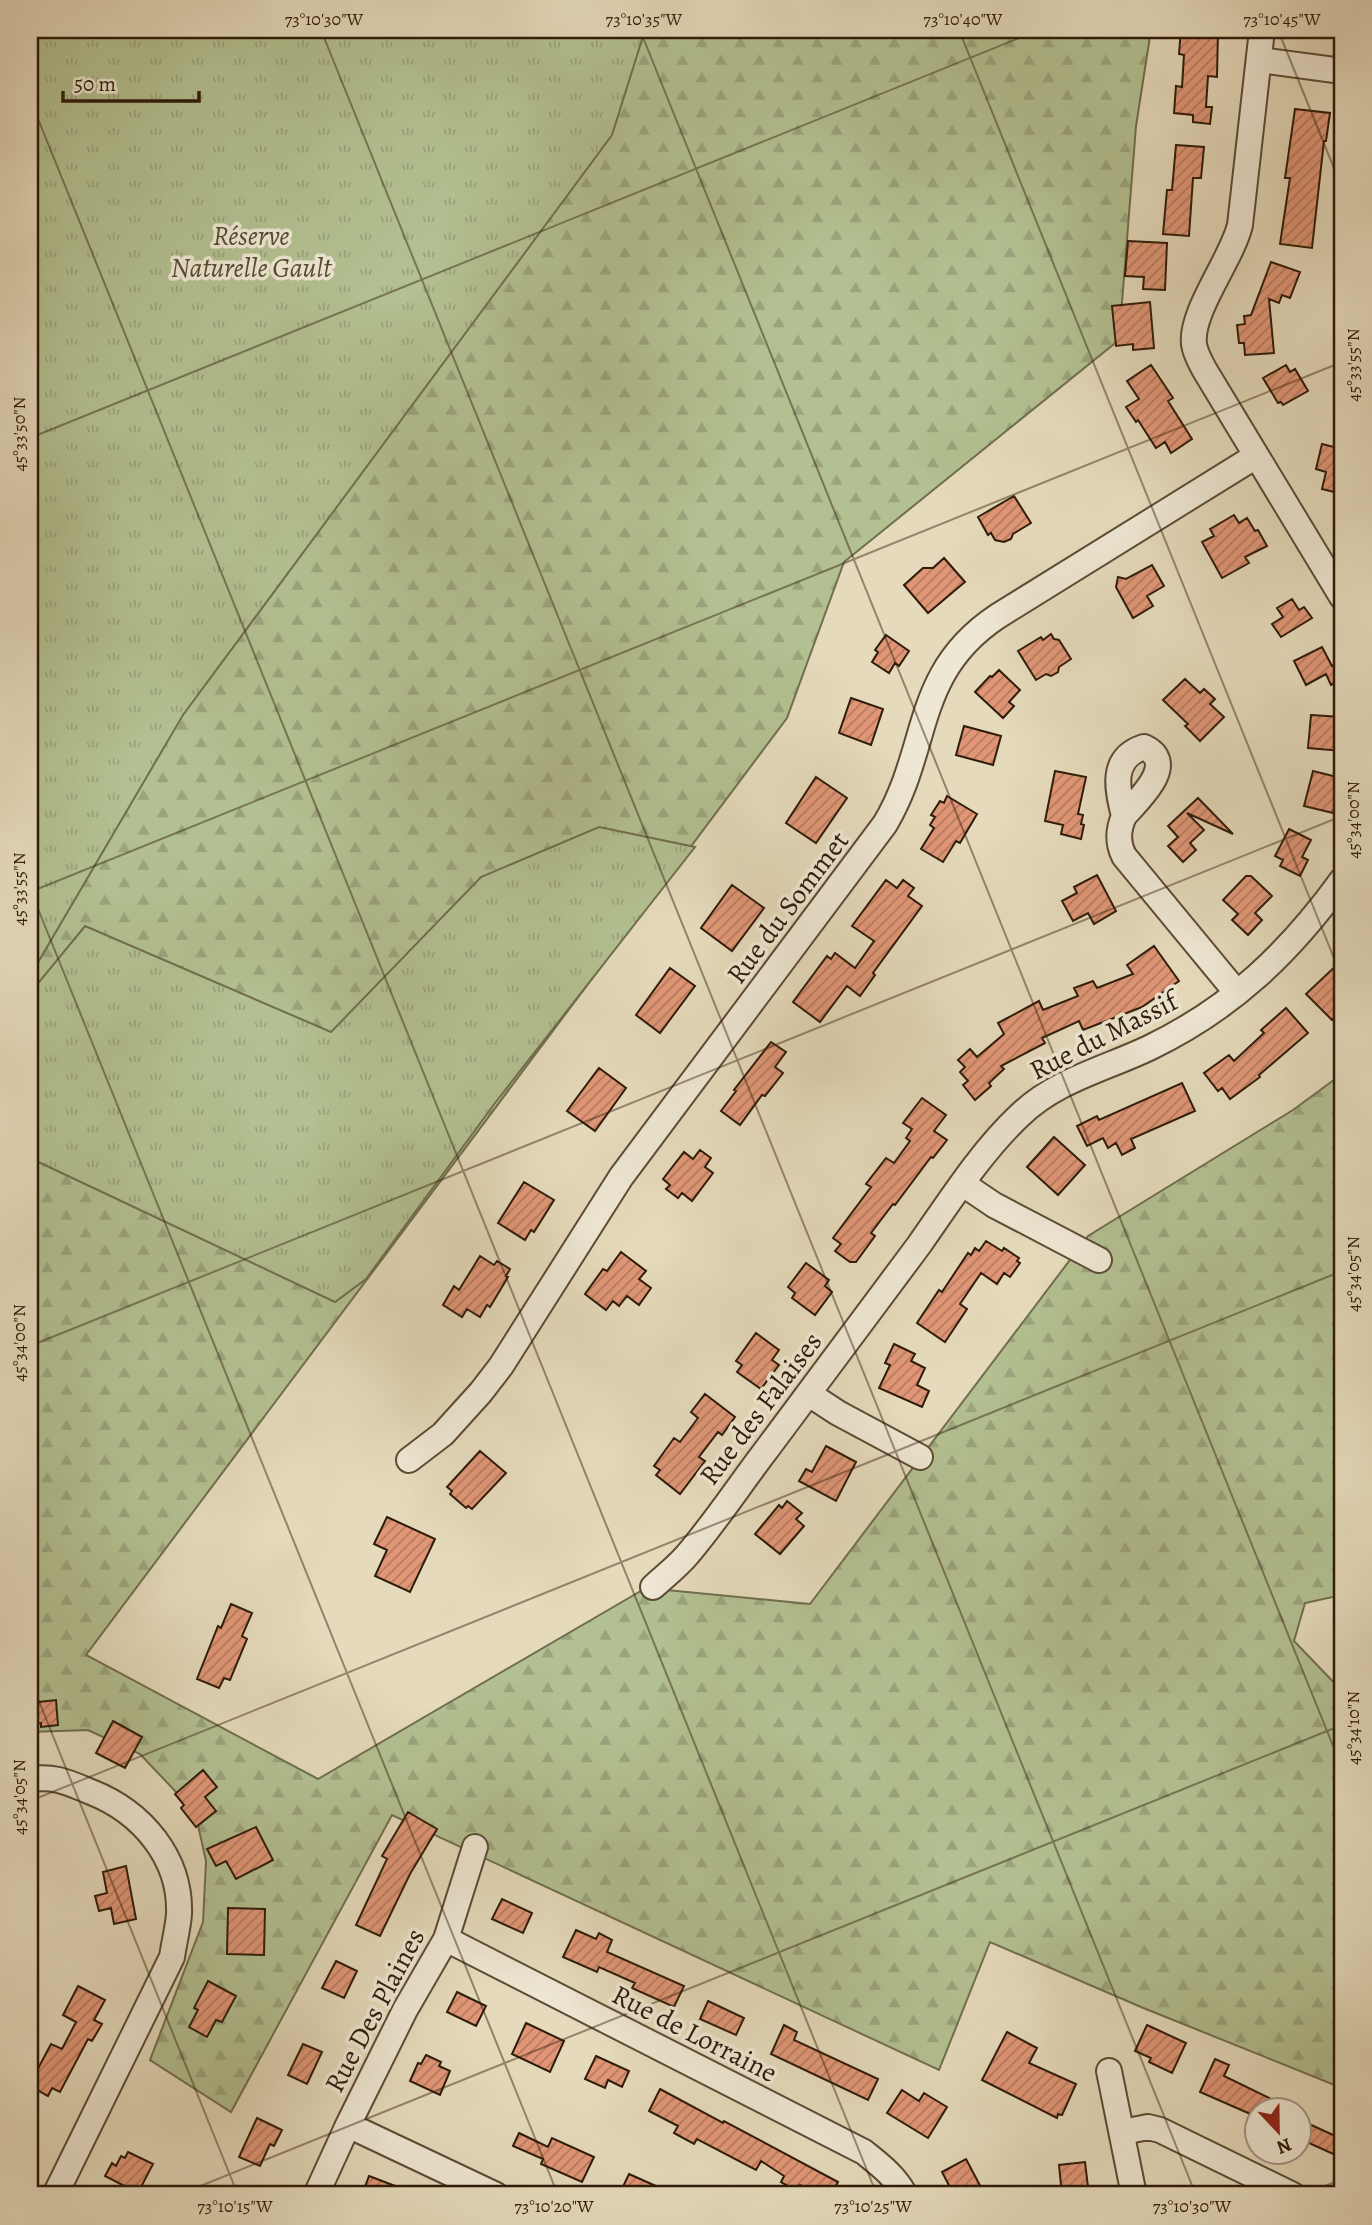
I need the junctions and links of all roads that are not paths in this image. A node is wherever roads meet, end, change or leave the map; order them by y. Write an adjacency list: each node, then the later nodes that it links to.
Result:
1 (1262, 30): 2 (street)
2 (1259, 60): 3 (street); 4 (street)
3 (1342, 71)
4 (1256, 456): 5 (street); 14 (street, Rue du Sommet)
5 (1342, 597)
6 (1124, 816): 8 (street)
7 (1342, 880): 8 (street, Rue du Massif)
8 (1237, 993): 9 (street, Rue du Massif)
9 (963, 1184): 10 (street); 11 (street, Rue du Massif)
10 (1099, 1259)
11 (908, 1260): 12 (street, Rue des Falaises)
12 (809, 1394): 13 (street); 15 (street, Rue des Falaises)
13 (920, 1457)
14 (409, 1460)
15 (653, 1587)
16 (30, 1779): 22 (street)
17 (475, 1847): 18 (street, Rue Des Plaines)
18 (446, 1939): 20 (street, Rue Des Plaines); 25 (street, Rue de Lorraine)
19 (1109, 2071): 21 (street)
20 (348, 2125): 23 (street, Rue Des Plaines); 24 (street)
21 (1123, 2132): 26 (street); 27 (street)
22 (55, 2195)
23 (316, 2195)
24 (496, 2195)
25 (905, 2195)
26 (1134, 2195)
27 (1293, 2195)

